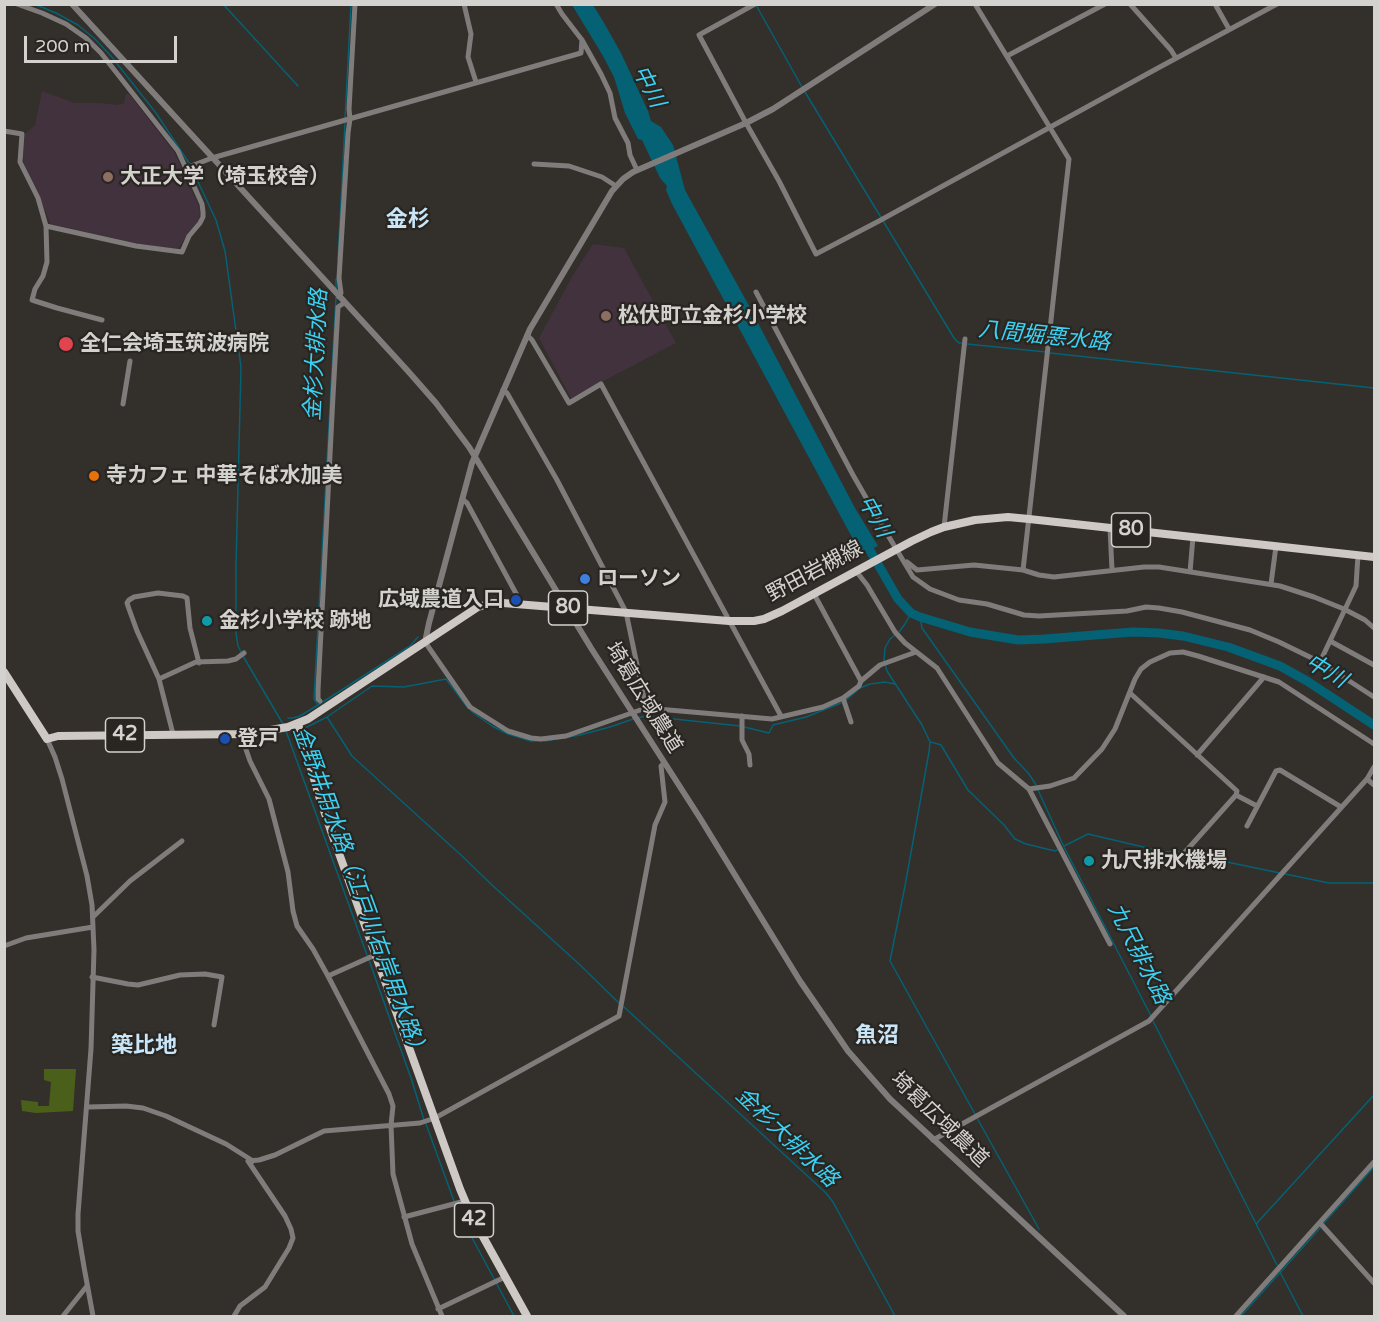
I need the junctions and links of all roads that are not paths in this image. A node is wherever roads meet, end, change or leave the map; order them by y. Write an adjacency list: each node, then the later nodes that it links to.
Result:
1 (17, 4): 24 (street)
2 (72, 4): 22 (street, 埼葛広域農道)
3 (355, 4): 18 (street)
4 (464, 4): 17 (street)
5 (556, 4): 14 (street)
6 (754, 4): 19 (street)
7 (935, 4): 19 (street)
8 (975, 4): 15 (street)
9 (1105, 4): 15 (street)
10 (1130, 4): 16 (street)
11 (1215, 4): 13 (street)
12 (1277, 4): 13 (street)
13 (1229, 29): 16 (street)
14 (582, 40): 17 (street); 25 (street)
15 (1007, 56): 20 (street)
16 (1176, 58): 20 (street)
17 (476, 82): 18 (street)
18 (350, 119): 22 (street); 29 (street)
19 (746, 123): 20 (street); 25 (street)
20 (1049, 128): 39 (street)
21 (4, 131): 27 (street)
22 (212, 158): 24 (street); 29 (street, 埼葛広域農道)
23 (534, 164): 26 (street)
24 (186, 168): 27 (street)
25 (638, 170): 26 (street)
26 (616, 186): 32 (street)
27 (46, 226): 31 (street)
28 (756, 292): 44 (street)
29 (339, 297): 30 (street, 埼葛広域農道)
30 (344, 303): 37 (street, 埼葛広域農道); 73 (street)
31 (102, 320)
32 (527, 335): 35 (street); 57 (street)
33 (965, 339): 40 (street)
34 (130, 361): 36 (street)
35 (502, 390): 37 (street); 56 (street)
36 (123, 404)
37 (474, 457): 38 (street); 54 (street, 埼葛広域農道)
38 (462, 500): 53 (street); 60 (street)
39 (1029, 519): 40 (main road, 野田岩槻線 / 80); 41 (main road, 野田岩槻線 / 80); 48 (street)
40 (944, 527): 44 (main road, 野田岩槻線 / 80)
41 (1110, 528): 42 (main road, 野田岩槻線 / 80); 49 (street)
42 (1193, 537): 43 (main road, 野田岩槻線 / 80); 50 (street)
43 (1276, 546): 45 (main road, 野田岩槻線 / 80); 51 (street)
44 (897, 551): 47 (main road, 野田岩槻線 / 80); 48 (street); 63 (street)
45 (1358, 555): 46 (main road, 野田岩槻線 / 80); 55 (street)
46 (1374, 557)
47 (858, 570): 52 (main road, 野田岩槻線 / 80); 61 (street)
48 (1023, 570): 49 (street)
49 (1112, 570): 50 (street)
50 (1190, 572): 51 (street)
51 (1271, 584): 55 (street)
52 (814, 594): 57 (main road, 野田岩槻線 / 80); 69 (street)
53 (519, 604): 54 (main road, 野田岩槻線 / 80); 60 (main road, 野田岩槻線 / 80)
54 (568, 608): 56 (main road, 野田岩槻線 / 80); 75 (street, 埼葛広域農道)
55 (1344, 609): 58 (street); 59 (street)
56 (626, 612): 57 (main road, 野田岩槻線 / 80); 74 (street)
57 (729, 621): 77 (street)
58 (1374, 628)
59 (1330, 641): 63 (street); 64 (street)
60 (426, 642): 75 (street); 79 (main road, 野田岩槻線 / 80)
61 (916, 652): 69 (street); 90 (street)
62 (242, 654): 65 (street)
63 (1320, 662): 71 (street)
64 (1374, 662)
65 (199, 663): 68 (street); 68 (street)
66 (4, 672): 82 (main road)
67 (1264, 677): 70 (street); 83 (street); 84 (street)
68 (159, 679): 80 (street)
69 (861, 681): 72 (street)
70 (1130, 693): 84 (street); 90 (street)
71 (1374, 697)
72 (843, 698): 77 (street); 78 (street)
73 (320, 702)
74 (645, 708): 75 (street); 76 (street)
75 (633, 712): 85 (street, 埼葛広域農道)
76 (742, 716): 77 (street); 86 (street)
77 (781, 716)
78 (850, 722)
79 (298, 724): 81 (main road, 42); 101 (main road, 42)
80 (173, 735): 81 (main road, 42); 82 (main road, 42)
81 (241, 735): 102 (street)
82 (47, 739): 97 (street)
83 (1374, 744)
84 (1197, 754): 91 (street)
85 (664, 763): 106 (street); 108 (street, 埼葛広域農道)
86 (750, 765)
87 (1374, 766): 88 (street)
88 (1366, 779): 89 (street); 93 (street)
89 (1374, 785)
90 (1029, 789): 99 (street)
91 (1236, 795): 92 (street); 96 (street)
92 (1257, 806): 93 (street); 94 (street)
93 (1341, 807): 108 (street)
94 (1247, 826)
95 (182, 841): 97 (street)
96 (1178, 860)
97 (93, 917): 98 (street)
98 (93, 927): 100 (street); 103 (street)
99 (1110, 944)
100 (4, 946)
101 (375, 954): 102 (street); 106 (main road, 42)
102 (328, 976): 107 (street)
103 (92, 977): 104 (street); 105 (street)
104 (214, 1025)
105 (88, 1107): 109 (street); 116 (street)
106 (435, 1118): 107 (street); 111 (main road, 42)
107 (391, 1125): 109 (street); 112 (street)
108 (933, 1140): 123 (street, 埼葛広域農道)
109 (253, 1161): 120 (street)
110 (1374, 1162): 113 (street)
111 (465, 1201): 112 (street); 114 (main road, 42)
112 (404, 1217): 117 (street)
113 (1320, 1223): 115 (street); 124 (street)
114 (505, 1277): 117 (street); 122 (main road, 42)
115 (1374, 1283)
116 (87, 1286): 118 (street); 119 (street)
117 (438, 1309): 121 (street)
118 (63, 1317)
119 (93, 1317)
120 (234, 1317)
121 (442, 1317)
122 (527, 1317)
123 (1124, 1317)
124 (1236, 1317)

